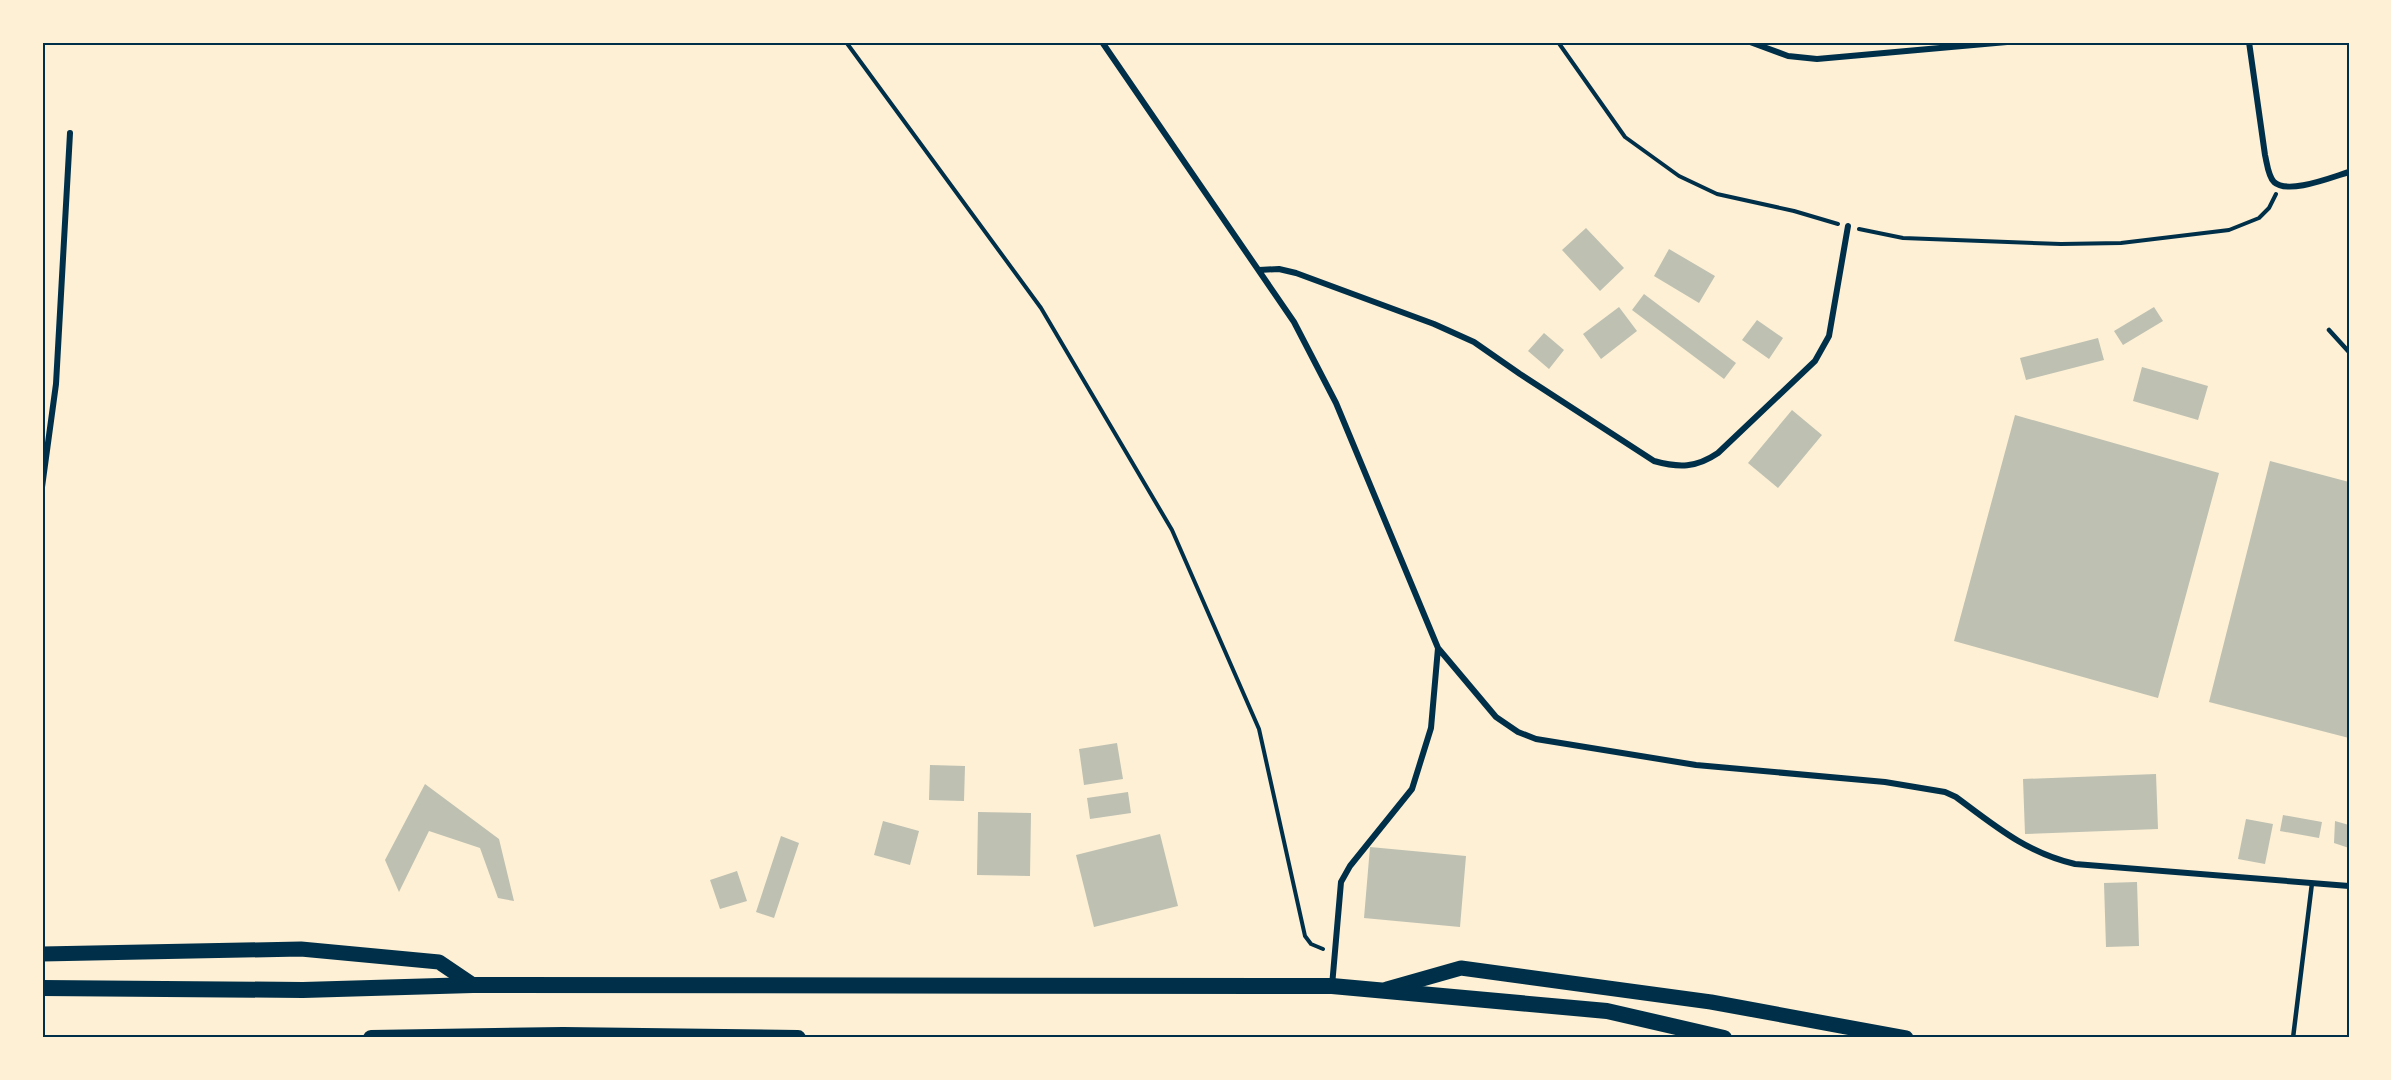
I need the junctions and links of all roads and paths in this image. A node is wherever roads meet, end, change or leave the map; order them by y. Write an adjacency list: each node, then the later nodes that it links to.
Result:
1 (846, 42): 18 (path)
2 (1102, 42): 11 (street)
3 (1558, 42): 10 (path)
4 (1750, 42): 5 (street)
5 (2007, 42)
6 (2249, 42): 9 (street)
7 (70, 133): 14 (street)
8 (2349, 172): 9 (street)
9 (2281, 186): 10 (path)
10 (1848, 226): 11 (street)
11 (1259, 270): 15 (street)
12 (2329, 330): 13 (lane)
13 (2349, 352)
14 (42, 487)
15 (1438, 648): 16 (street); 18 (street)
16 (2312, 883): 17 (street); 31 (lane)
17 (2349, 886)
18 (1335, 953): 21 (street)
19 (42, 954): 20 (main road)
20 (473, 986): 21 (highway); 22 (highway)
21 (1332, 986): 23 (highway)
22 (42, 988)
23 (1385, 990): 29 (highway); 30 (main road)
24 (562, 1036): 25 (highway); 27 (highway)
25 (678, 1037): 28 (highway)
26 (371, 1038): 27 (highway)
27 (382, 1038)
28 (798, 1038)
29 (1724, 1038)
30 (1906, 1038)
31 (2294, 1038)

